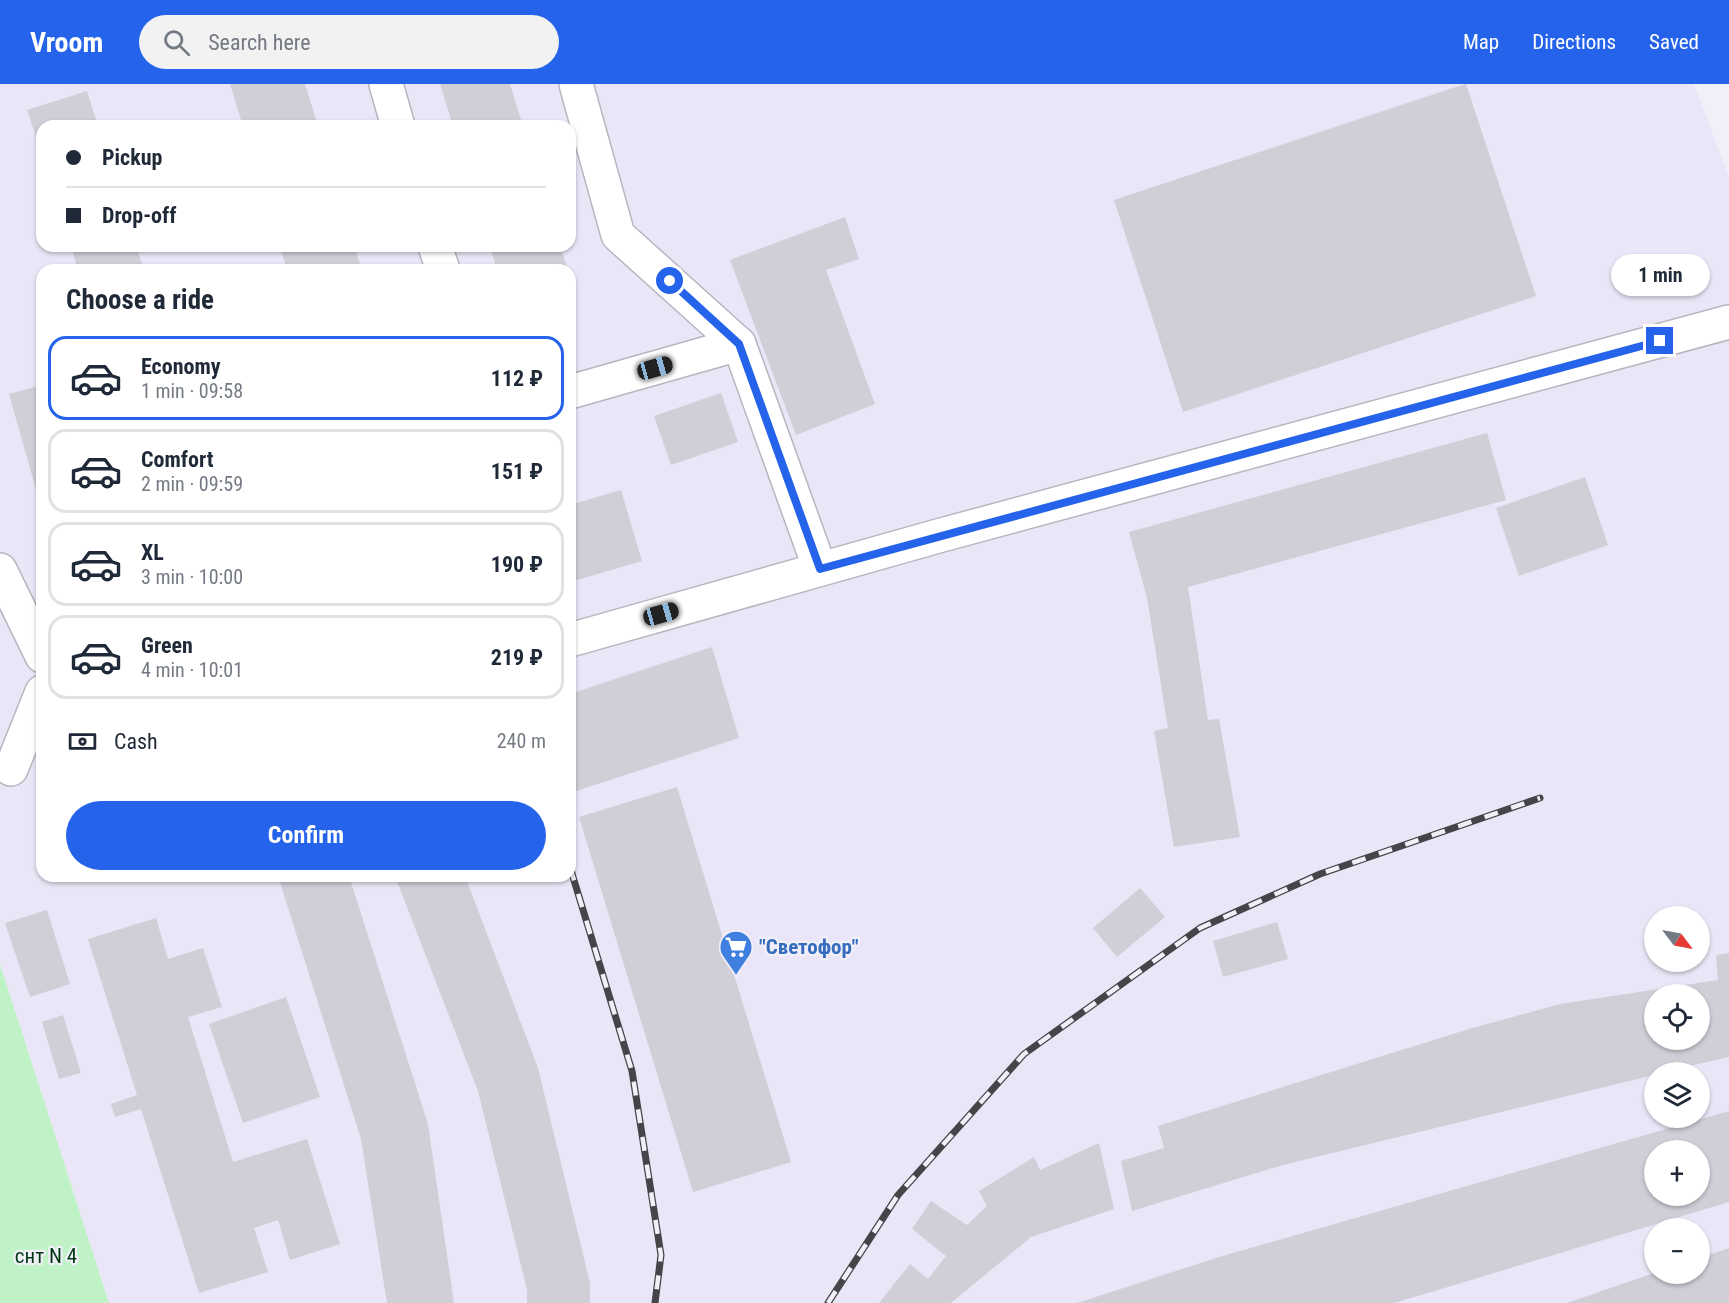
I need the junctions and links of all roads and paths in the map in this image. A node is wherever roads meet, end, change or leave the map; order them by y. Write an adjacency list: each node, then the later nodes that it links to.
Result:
1 (386, 84): 3 (lane)
2 (576, 84): 5 (lane)
3 (396, 120)
4 (1729, 322): 7 (lane)
5 (739, 344): 6 (lane); 7 (lane)
6 (576, 390)
7 (820, 569): 9 (lane)
8 (0, 570): 10 (lane)
9 (576, 638)
10 (36, 644)
11 (36, 707): 12 (lane)
12 (36, 763)

